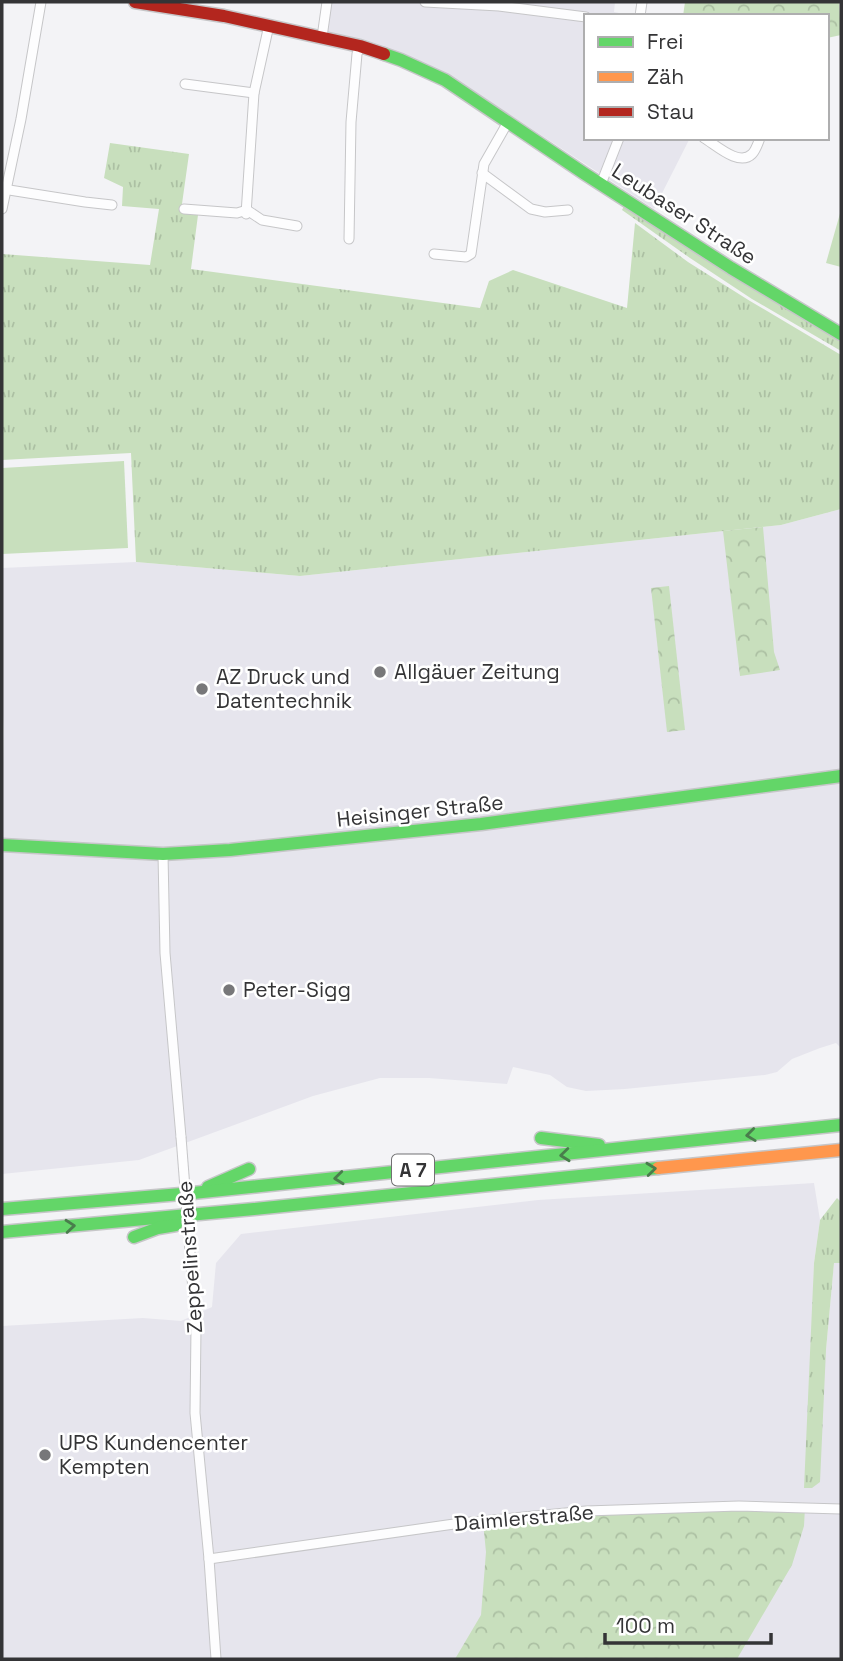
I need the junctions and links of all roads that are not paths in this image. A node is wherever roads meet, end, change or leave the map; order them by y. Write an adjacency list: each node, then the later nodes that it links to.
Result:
1 (41, 2): 18 (street)
2 (135, 2): 7 (main road, Leubaser Straße)
3 (327, 2): 8 (street)
4 (425, 2): 5 (street)
5 (499, 4): 6 (street)
6 (584, 17)
7 (269, 25): 8 (main road, Leubaser Straße); 11 (street)
8 (322, 37): 9 (main road, Leubaser Straße)
9 (360, 46): 12 (main road, Leubaser Straße); 25 (street)
10 (185, 84): 11 (street)
11 (254, 93): 23 (street)
12 (508, 122): 16 (street); 17 (main road, Leubaser Straße)
13 (618, 140): 17 (street)
14 (707, 140): 15 (street)
15 (759, 140)
16 (482, 173): 22 (street); 26 (street)
17 (601, 184): 27 (main road, Leubaser Straße)
18 (4, 189): 19 (street); 20 (street)
19 (112, 205)
20 (2, 209)
21 (184, 209): 23 (street)
22 (568, 210)
23 (246, 212): 24 (street)
24 (297, 226)
25 (349, 239)
26 (434, 254)
27 (841, 334)
28 (841, 776): 30 (main road, Heisinger Straße)
29 (2, 845): 30 (main road, Heisinger Straße)
30 (163, 854): 42 (street, Zeppelinstraße, bridge)
31 (841, 1125): 33 (main road, A 7, one-way to 33)
32 (541, 1138): 33 (main road)
33 (633, 1148): 36 (main road, A 7, one-way to 36)
34 (841, 1150): 38 (main road, A 7, one-way to 34)
35 (249, 1169): 36 (main road)
36 (193, 1193): 37 (main road, A 7)
37 (2, 1209)
38 (254, 1209): 39 (main road, A 7, one-way to 38); 40 (main road)
39 (2, 1232)
40 (134, 1237)
41 (841, 1509): 42 (street, Daimlerstraße)
42 (209, 1559): 43 (street, Zeppelinstraße)
43 (216, 1659)

